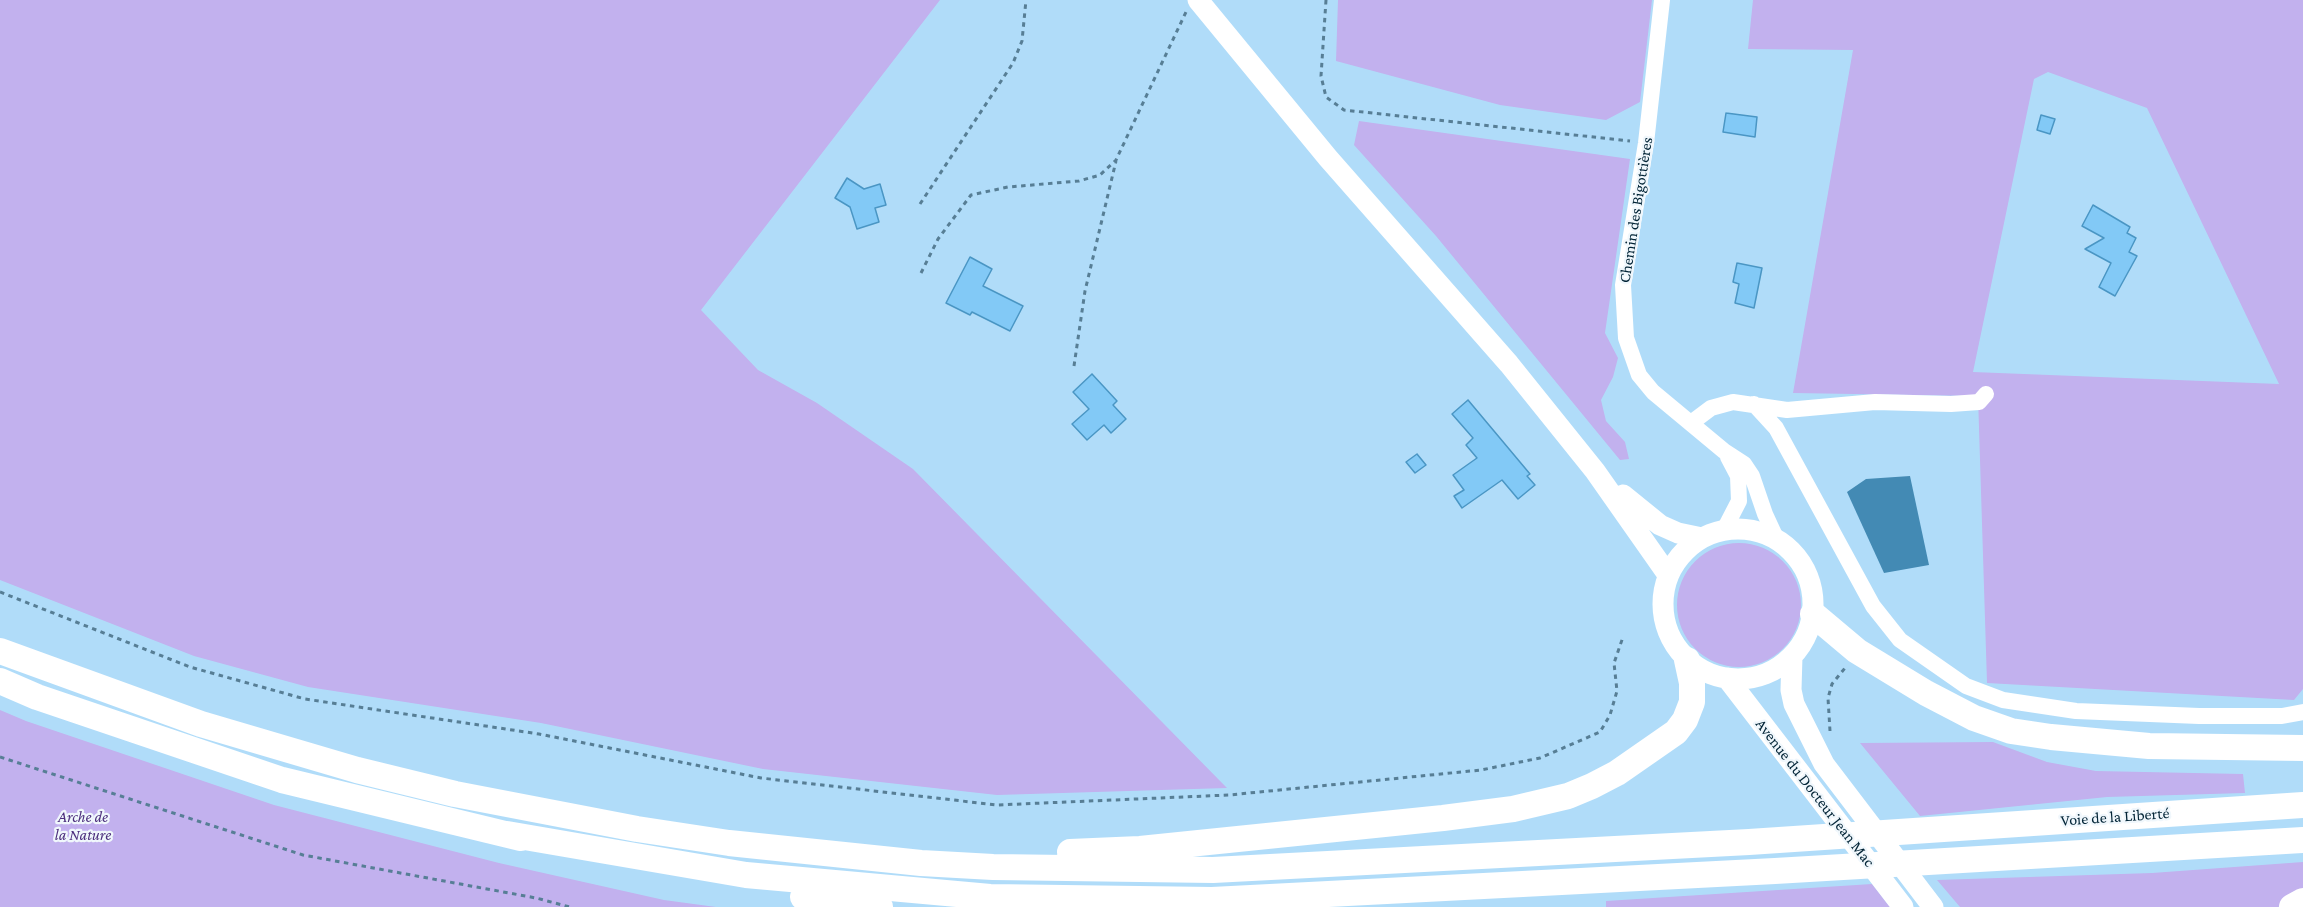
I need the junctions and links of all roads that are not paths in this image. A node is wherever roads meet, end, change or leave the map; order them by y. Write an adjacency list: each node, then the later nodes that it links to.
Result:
1 (1662, 0): 5 (street, Chemin des Bigottières)
2 (1192, 5): 7 (main road)
3 (1986, 394): 4 (street)
4 (1754, 404): 5 (street); 18 (street)
5 (1691, 423): 6 (street, Chemin des Bigottières)
6 (1724, 451): 8 (street); 10 (street, Chemin des Bigottières)
7 (1595, 471): 9 (main road); 11 (main road)
8 (1724, 530): 9 (main road); 10 (main road)
9 (1702, 538): 11 (main road)
10 (1777, 540): 12 (main road)
11 (1668, 575): 15 (main road)
12 (1813, 614): 14 (main road); 19 (highway)
13 (0, 651): 23 (highway, Voie de la Liberté)
14 (1792, 656): 16 (main road); 27 (main road, Avenue du Docteur Jean Mac)
15 (1687, 660): 16 (main road); 23 (highway)
16 (1727, 678): 26 (main road, Avenue du Docteur Jean Mac)
17 (0, 681): 21 (highway)
18 (2303, 712)
19 (2303, 748)
20 (2303, 805): 23 (highway, Voie de la Liberté)
21 (507, 834): 22 (highway, Voie de la Liberté); 25 (highway)
22 (2303, 840)
23 (921, 863)
24 (2303, 901): 28 (highway)
25 (880, 907)
26 (1903, 907)
27 (1933, 907)
28 (2292, 907)

